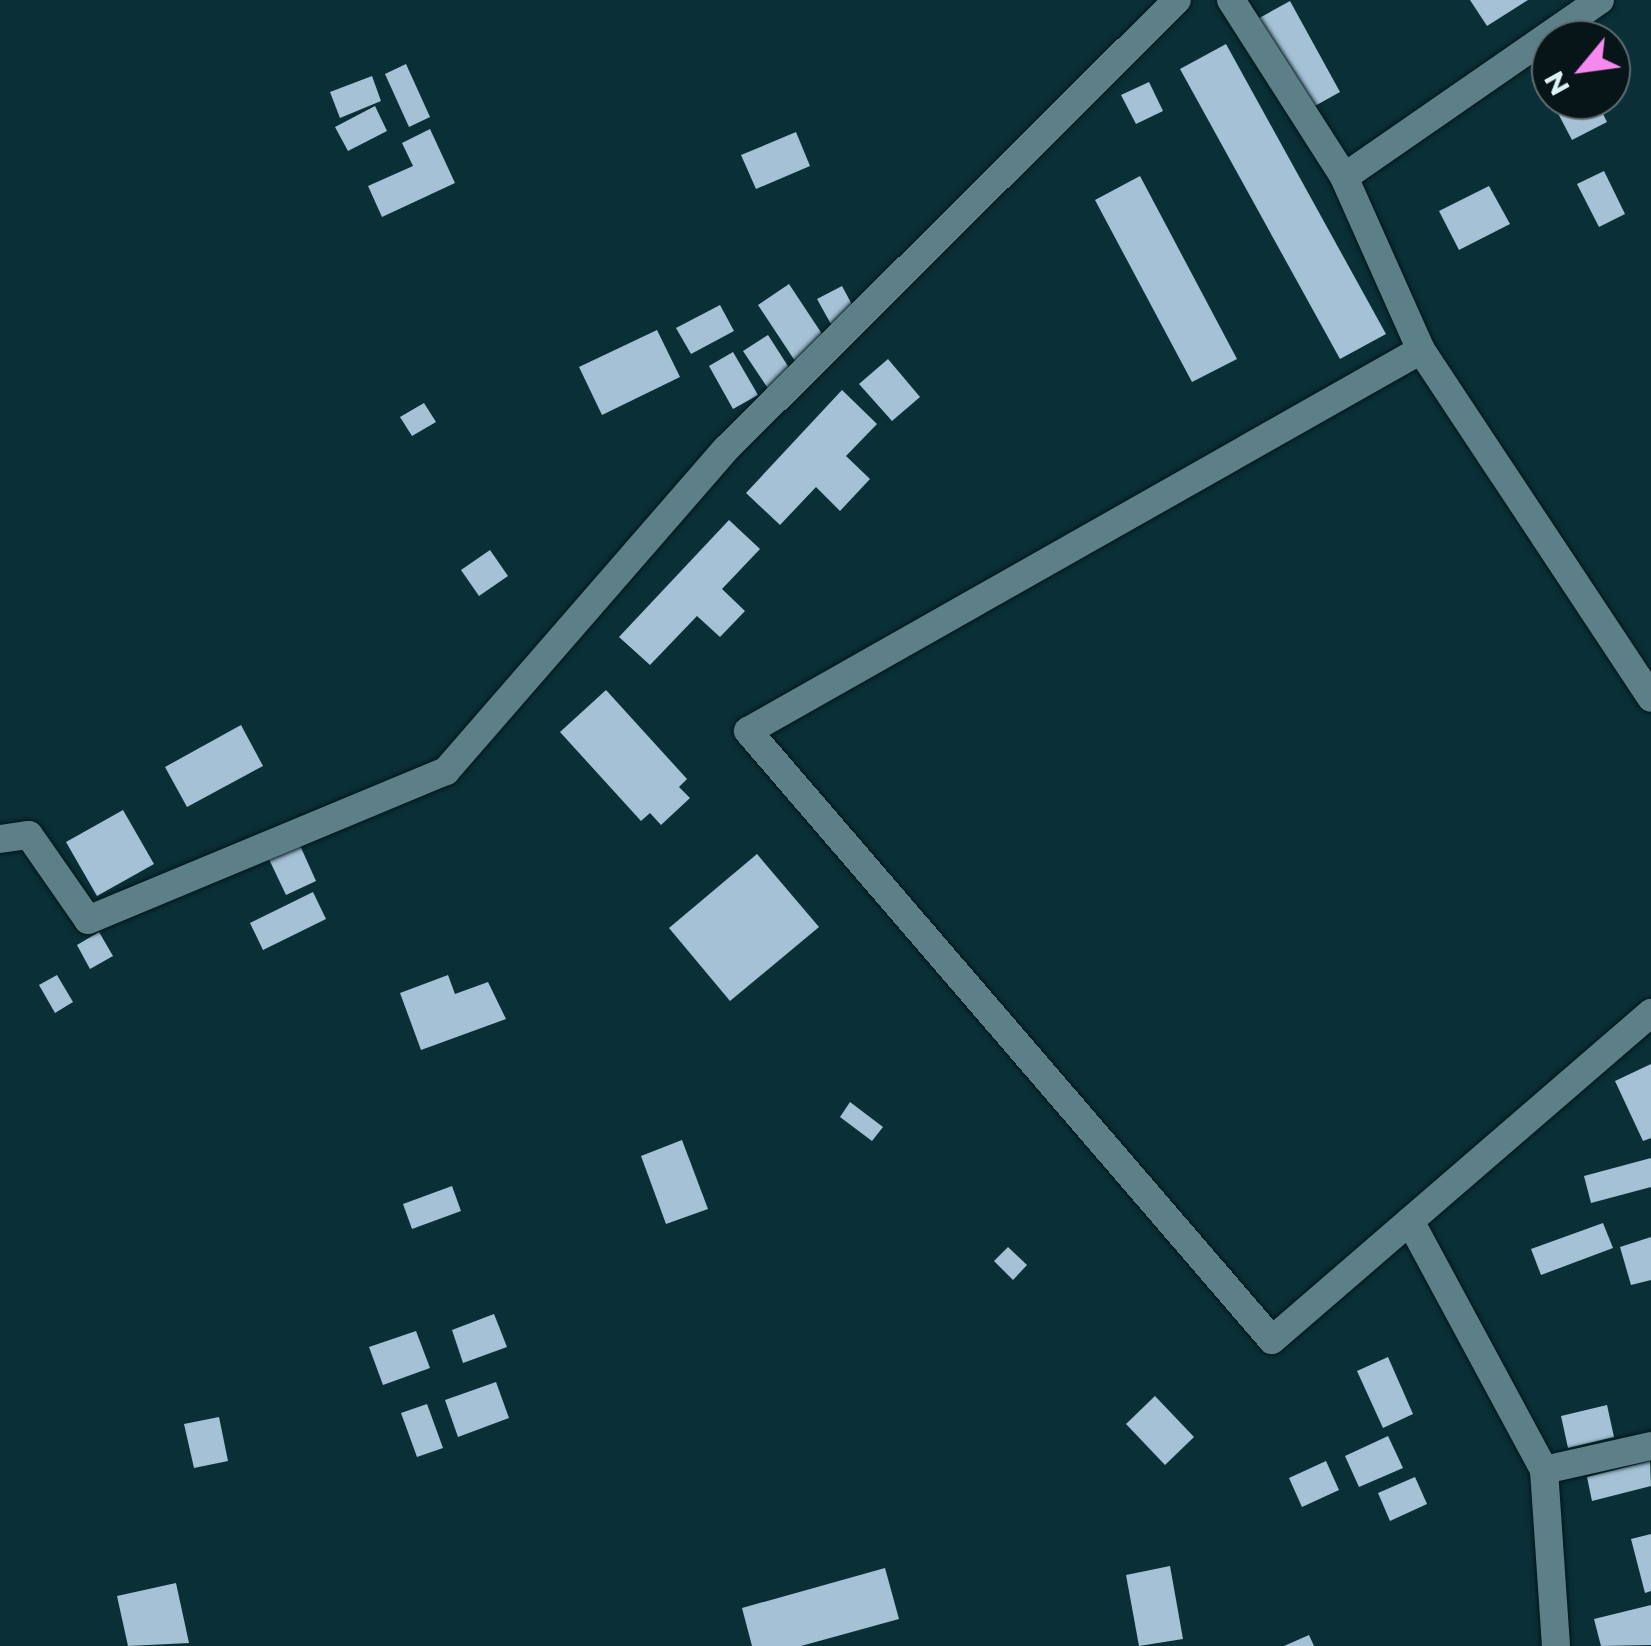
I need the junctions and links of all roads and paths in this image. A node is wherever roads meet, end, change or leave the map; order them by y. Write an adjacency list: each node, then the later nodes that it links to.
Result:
1 (1178, 0): 7 (street)
2 (1232, 0): 4 (street)
3 (1600, 0): 4 (street)
4 (1344, 176): 5 (street)
5 (1421, 350): 6 (street); 9 (street)
6 (1651, 698)
7 (0, 839)
8 (1651, 1014): 9 (street)
9 (1410, 1221): 11 (street)
10 (1651, 1446): 11 (street)
11 (1544, 1470): 12 (street)
12 (1556, 1646)

